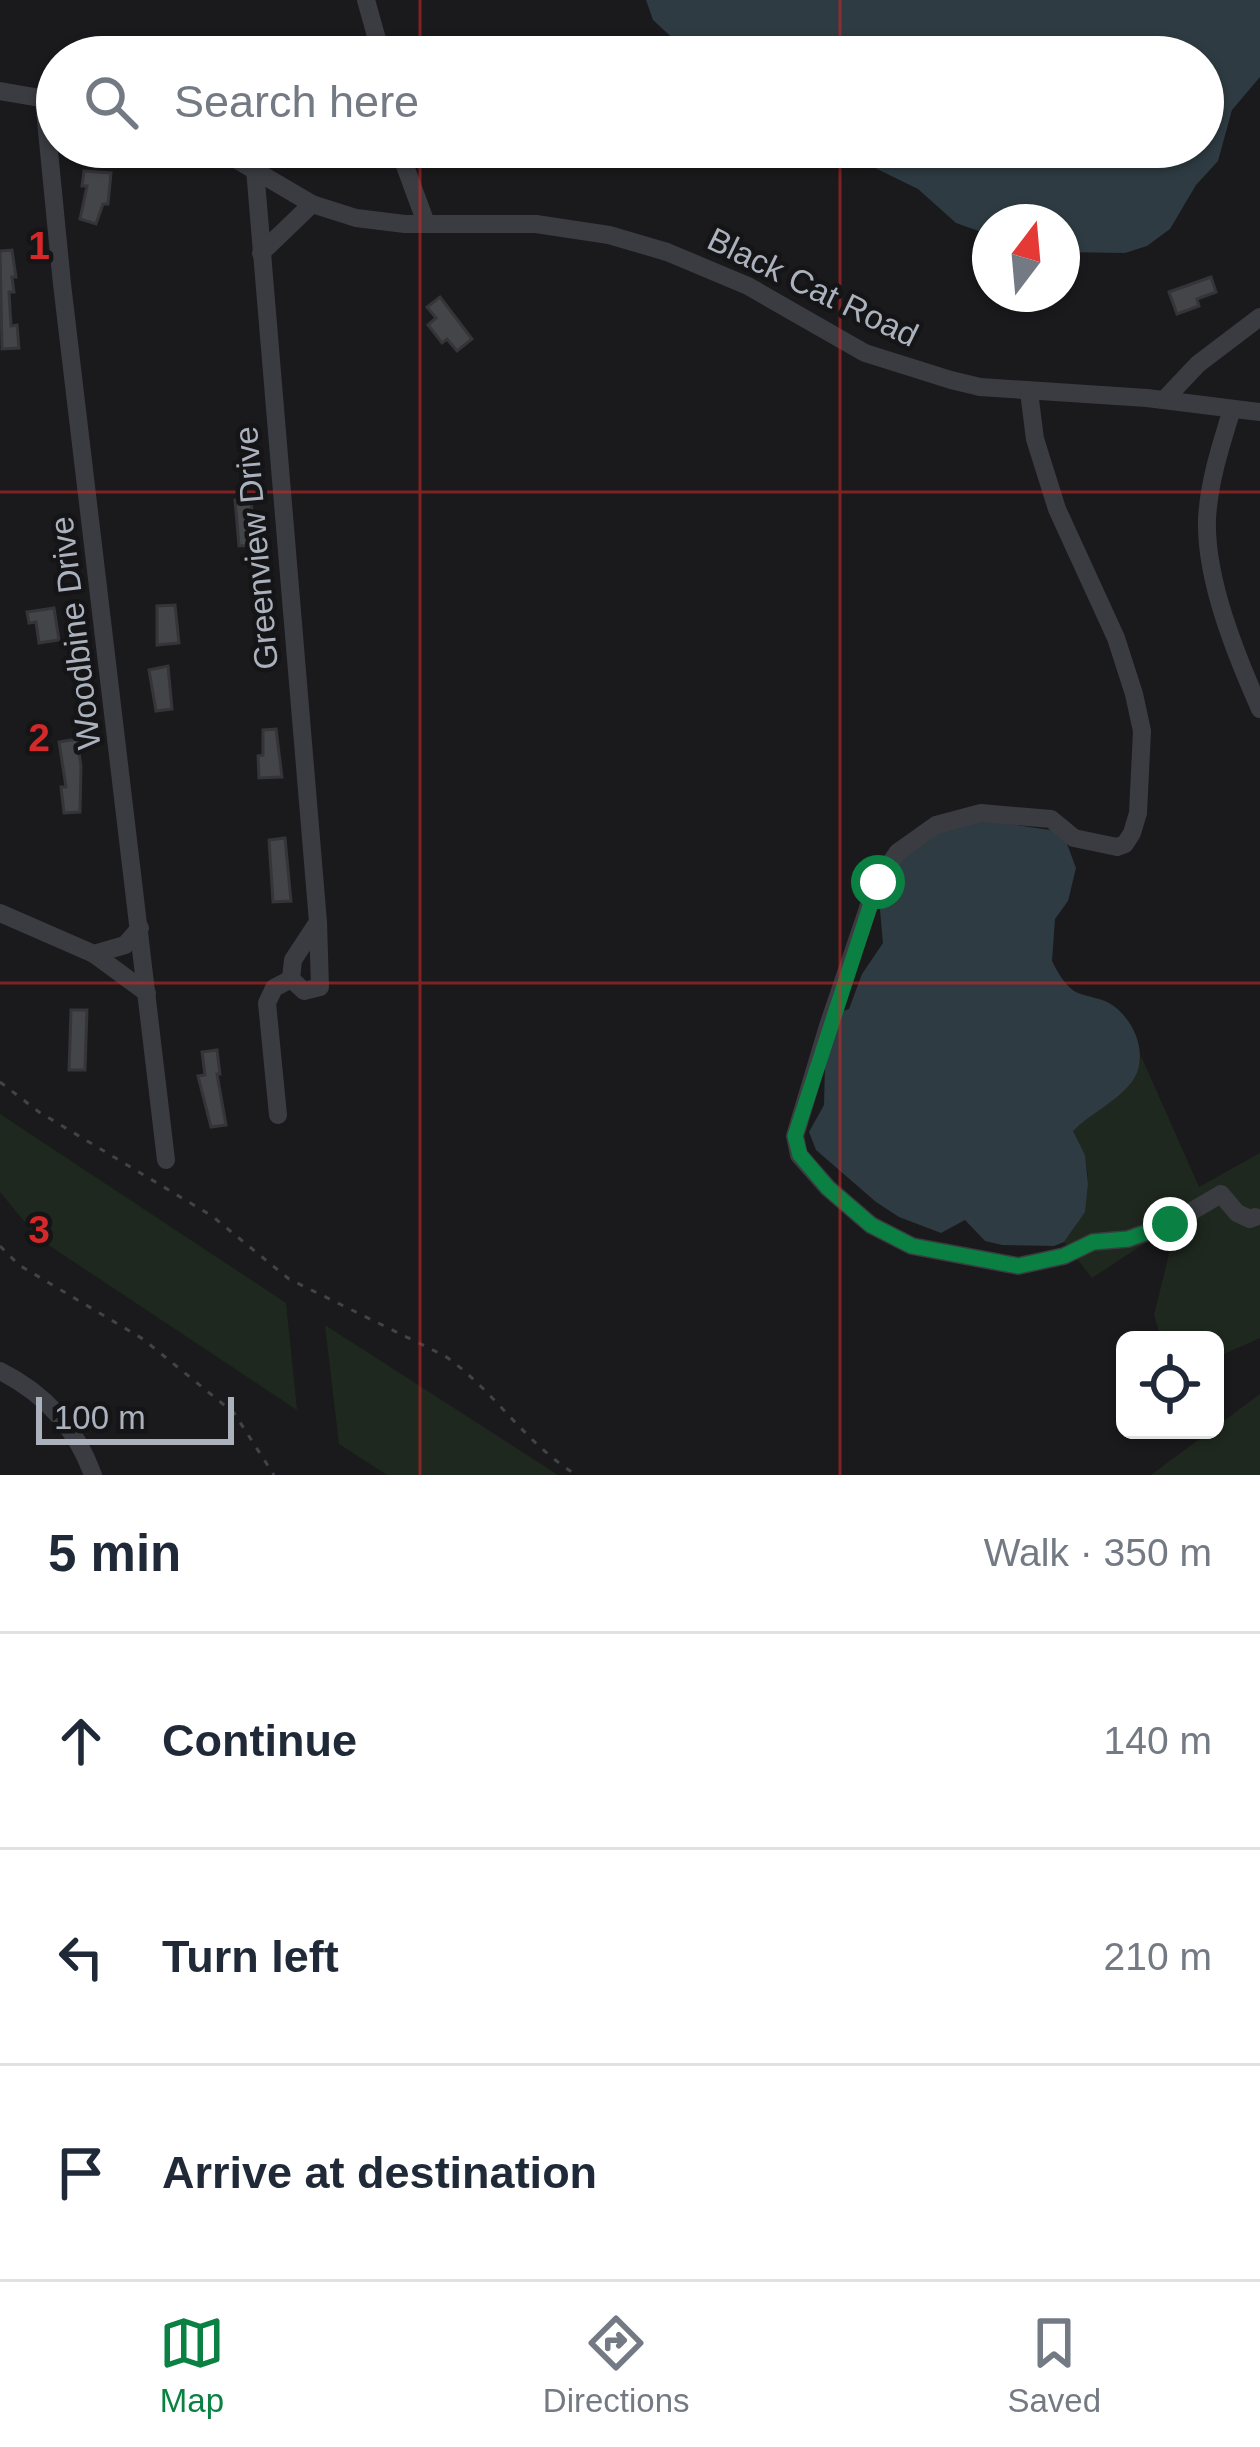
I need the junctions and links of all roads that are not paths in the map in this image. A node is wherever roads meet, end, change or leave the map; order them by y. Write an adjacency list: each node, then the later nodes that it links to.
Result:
1 (366, 0): 2 (street)
2 (376, 36)
3 (0, 91): 4 (street)
4 (36, 97)
5 (55, 168): 19 (street, Woodbine Drive)
6 (406, 168): 9 (street)
7 (255, 169): 8 (street, Black Cat Road); 10 (street, Greenview Drive)
8 (313, 204): 9 (street, Black Cat Road); 10 (street)
9 (426, 223): 12 (street, Black Cat Road)
10 (261, 253): 18 (street, Greenview Drive)
11 (1260, 317): 13 (street)
12 (1029, 392): 13 (street, Black Cat Road); 25 (street)
13 (1164, 400): 14 (street, Black Cat Road)
14 (1232, 409): 15 (street, Black Cat Road); 16 (street)
15 (1260, 412)
16 (1260, 709)
17 (0, 913): 20 (street)
18 (318, 922): 21 (street); 21 (street, Greenview Drive)
19 (140, 928): 20 (street); 22 (street, Woodbine Drive)
20 (94, 954): 22 (street)
21 (291, 980): 23 (street)
22 (147, 993): 24 (street, Woodbine Drive)
23 (278, 1114)
24 (166, 1160)
25 (1255, 1217)
26 (0, 1370): 27 (street)
27 (93, 1475)

